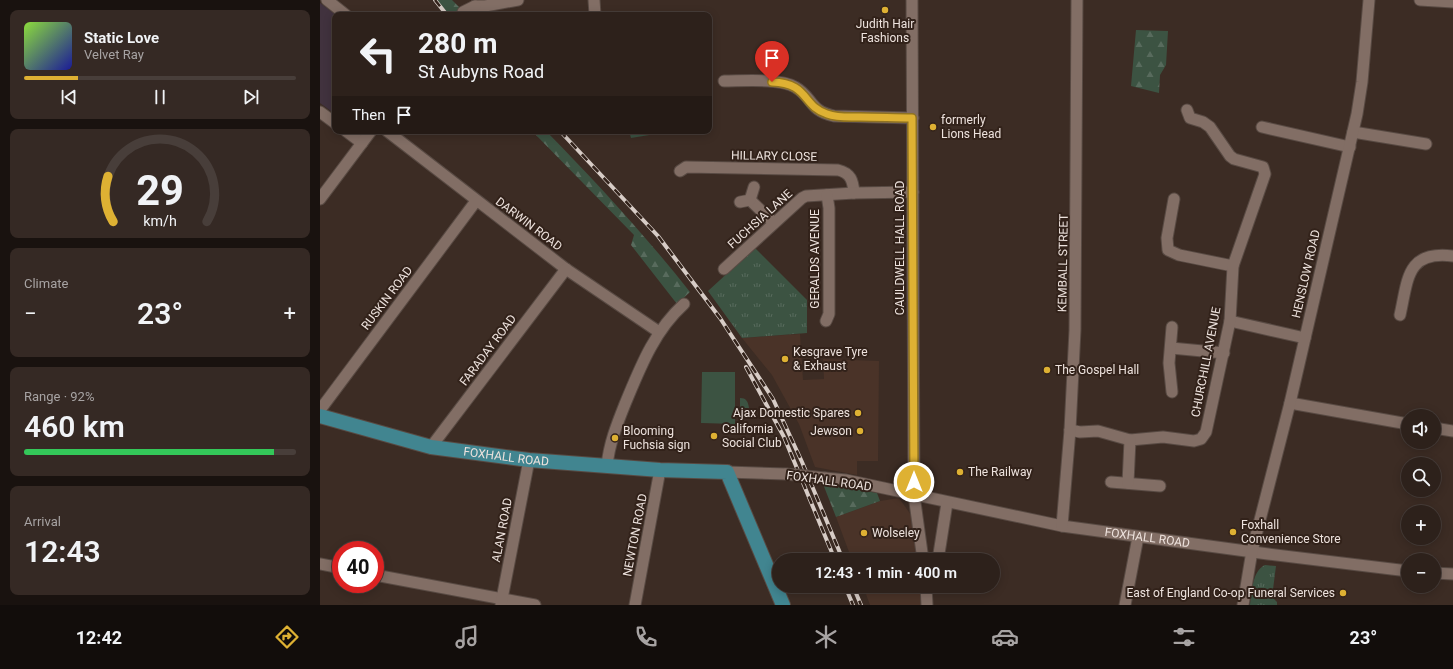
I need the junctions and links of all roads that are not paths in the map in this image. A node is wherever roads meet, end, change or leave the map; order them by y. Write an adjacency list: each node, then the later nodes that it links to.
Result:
1 (327, 0): 10 (street)
2 (518, 0): 9 (street)
3 (594, 0): 12 (street)
4 (912, 0): 16 (street, CAULDWELL HALL ROAD)
5 (1077, 0): 54 (street, KEMBALL STREET)
6 (1369, 0): 19 (street, HENSLOW ROAD)
7 (1420, 0): 8 (street)
8 (1453, 2)
9 (474, 3): 11 (street)
10 (342, 12)
11 (463, 12)
12 (596, 12)
13 (724, 81): 16 (street)
14 (1187, 110): 36 (street, CHURCHILL AVENUE)
15 (320, 112): 17 (street)
16 (912, 118): 28 (street, CAULDWELL HALL ROAD)
17 (332, 121)
18 (1262, 127): 25 (street)
19 (1353, 132): 24 (street); 25 (street, HENSLOW ROAD)
20 (350, 134): 23 (street)
21 (369, 134): 23 (street)
22 (391, 134): 33 (street, DARWIN ROAD)
23 (362, 143): 31 (street)
24 (1426, 144)
25 (1350, 147): 45 (street, HENSLOW ROAD)
26 (680, 171): 29 (street, HILLARY CLOSE)
27 (754, 187): 34 (street)
28 (912, 192): 29 (street, FUCHSIA LANE); 65 (street, CAULDWELL HALL ROAD)
29 (854, 193): 30 (street, FUCHSIA LANE)
30 (827, 195): 34 (street, FUCHSIA LANE); 41 (street, GERALDS AVENUE)
31 (320, 199)
32 (1174, 199): 36 (street)
33 (476, 201): 37 (street, DARWIN ROAD); 50 (street, RUSKIN ROAD)
34 (774, 223): 38 (street, FUCHSIA LANE)
35 (1453, 256): 40 (street)
36 (1232, 266): 42 (street, CHURCHILL AVENUE)
37 (566, 269): 44 (street, DARWIN ROAD); 57 (street, FARADAY ROAD)
38 (724, 269)
39 (684, 304): 44 (street)
40 (1400, 315)
41 (826, 321)
42 (1230, 322): 45 (street); 47 (street, CHURCHILL AVENUE)
43 (1172, 327): 46 (street)
44 (659, 332): 59 (street)
45 (1305, 338): 49 (street, HENSLOW ROAD)
46 (1171, 348): 47 (street); 48 (street)
47 (1224, 353): 56 (street, CHURCHILL AVENUE)
48 (1172, 392)
49 (1290, 403): 52 (street); 69 (street, HENSLOW ROAD)
50 (320, 410)
51 (320, 416): 57 (main road, FOXHALL ROAD)
52 (1401, 423)
53 (1441, 429): 55 (street)
54 (1070, 430): 56 (street, CHURCHILL AVENUE); 67 (street, KEMBALL STREET)
55 (1453, 431)
56 (1130, 440): 63 (street)
57 (431, 447): 58 (main road, FOXHALL ROAD)
58 (529, 460): 59 (main road, FOXHALL ROAD); 79 (street, ALAN ROAD)
59 (607, 466): 60 (main road, FOXHALL ROAD)
60 (660, 470): 61 (main road, FOXHALL ROAD); 81 (street, NEWTON ROAD)
61 (727, 472): 65 (street, FOXHALL ROAD, bridge); 82 (main road)
62 (1111, 482): 63 (street)
63 (1128, 483): 64 (street)
64 (1160, 486)
65 (914, 495): 66 (street, FOXHALL ROAD); 70 (street, CAULDWELL HALL ROAD)
66 (948, 502): 67 (street, FOXHALL ROAD); 71 (street)
67 (1062, 526): 68 (street, FOXHALL ROAD)
68 (1138, 537): 69 (street, FOXHALL ROAD); 84 (street)
69 (1252, 552): 74 (street, FOXHALL ROAD); 85 (street, HENSLOW ROAD)
70 (922, 553)
71 (939, 553)
72 (320, 564): 73 (street)
73 (332, 566)
74 (1401, 570)
75 (1441, 573): 76 (street)
76 (1453, 574)
77 (384, 577): 79 (street)
78 (926, 593): 83 (street)
79 (501, 602): 80 (street)
80 (535, 605)
81 (635, 605)
82 (783, 605)
83 (927, 605)
84 (1125, 605)
85 (1243, 605)

